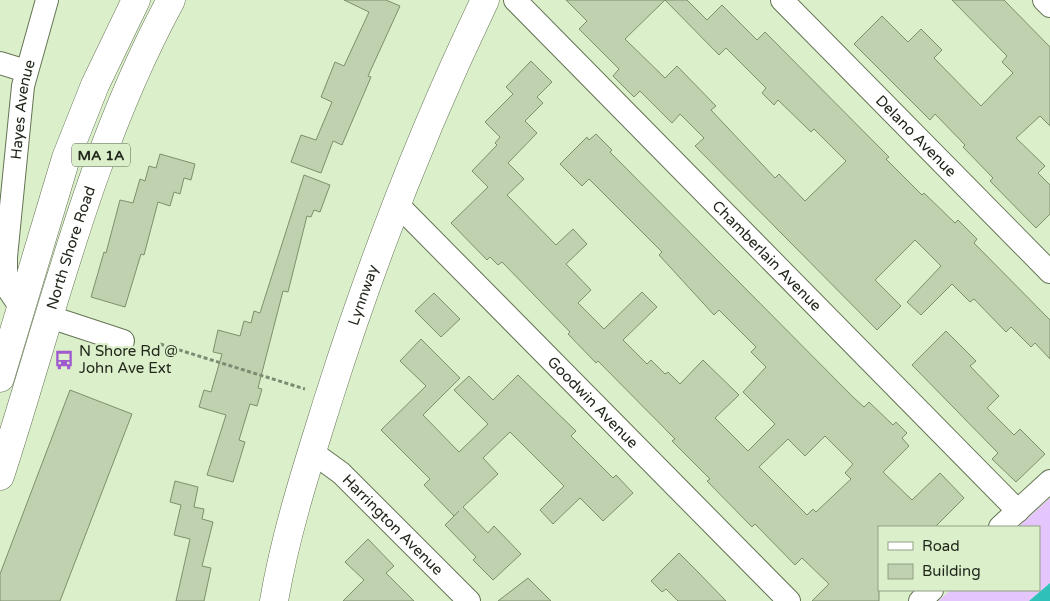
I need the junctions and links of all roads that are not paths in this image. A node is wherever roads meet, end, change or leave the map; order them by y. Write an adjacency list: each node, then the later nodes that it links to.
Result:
1 (46, 0): 10 (street, Hayes Avenue)
2 (136, 0): 13 (main road, North Shore Road / MA 1A)
3 (171, 0): 14 (main road, North Shore Road / MA 1A)
4 (484, 0): 11 (main road, Lynnway)
5 (515, 0): 20 (street, Chamberlain Avenue)
6 (782, 0): 12 (street, Delano Avenue)
7 (1044, 0): 8 (street)
8 (1050, 6)
9 (0, 63): 10 (street)
10 (26, 71): 13 (street, Hayes Avenue)
11 (396, 203): 17 (main road, Lynnway); 25 (street, Goodwin Avenue)
12 (1050, 272)
13 (11, 305): 16 (main road, North Shore Road / MA 1A)
14 (50, 317): 15 (street); 18 (main road, North Shore Road / MA 1A)
15 (123, 341)
16 (0, 378)
17 (312, 452): 23 (main road, Lynnway); 24 (street, Harrington Avenue)
18 (0, 476)
19 (1050, 481): 20 (street)
20 (1018, 511): 21 (street)
21 (1001, 526)
22 (931, 591): 26 (street)
23 (274, 601)
24 (469, 601)
25 (789, 601)
26 (920, 601)

